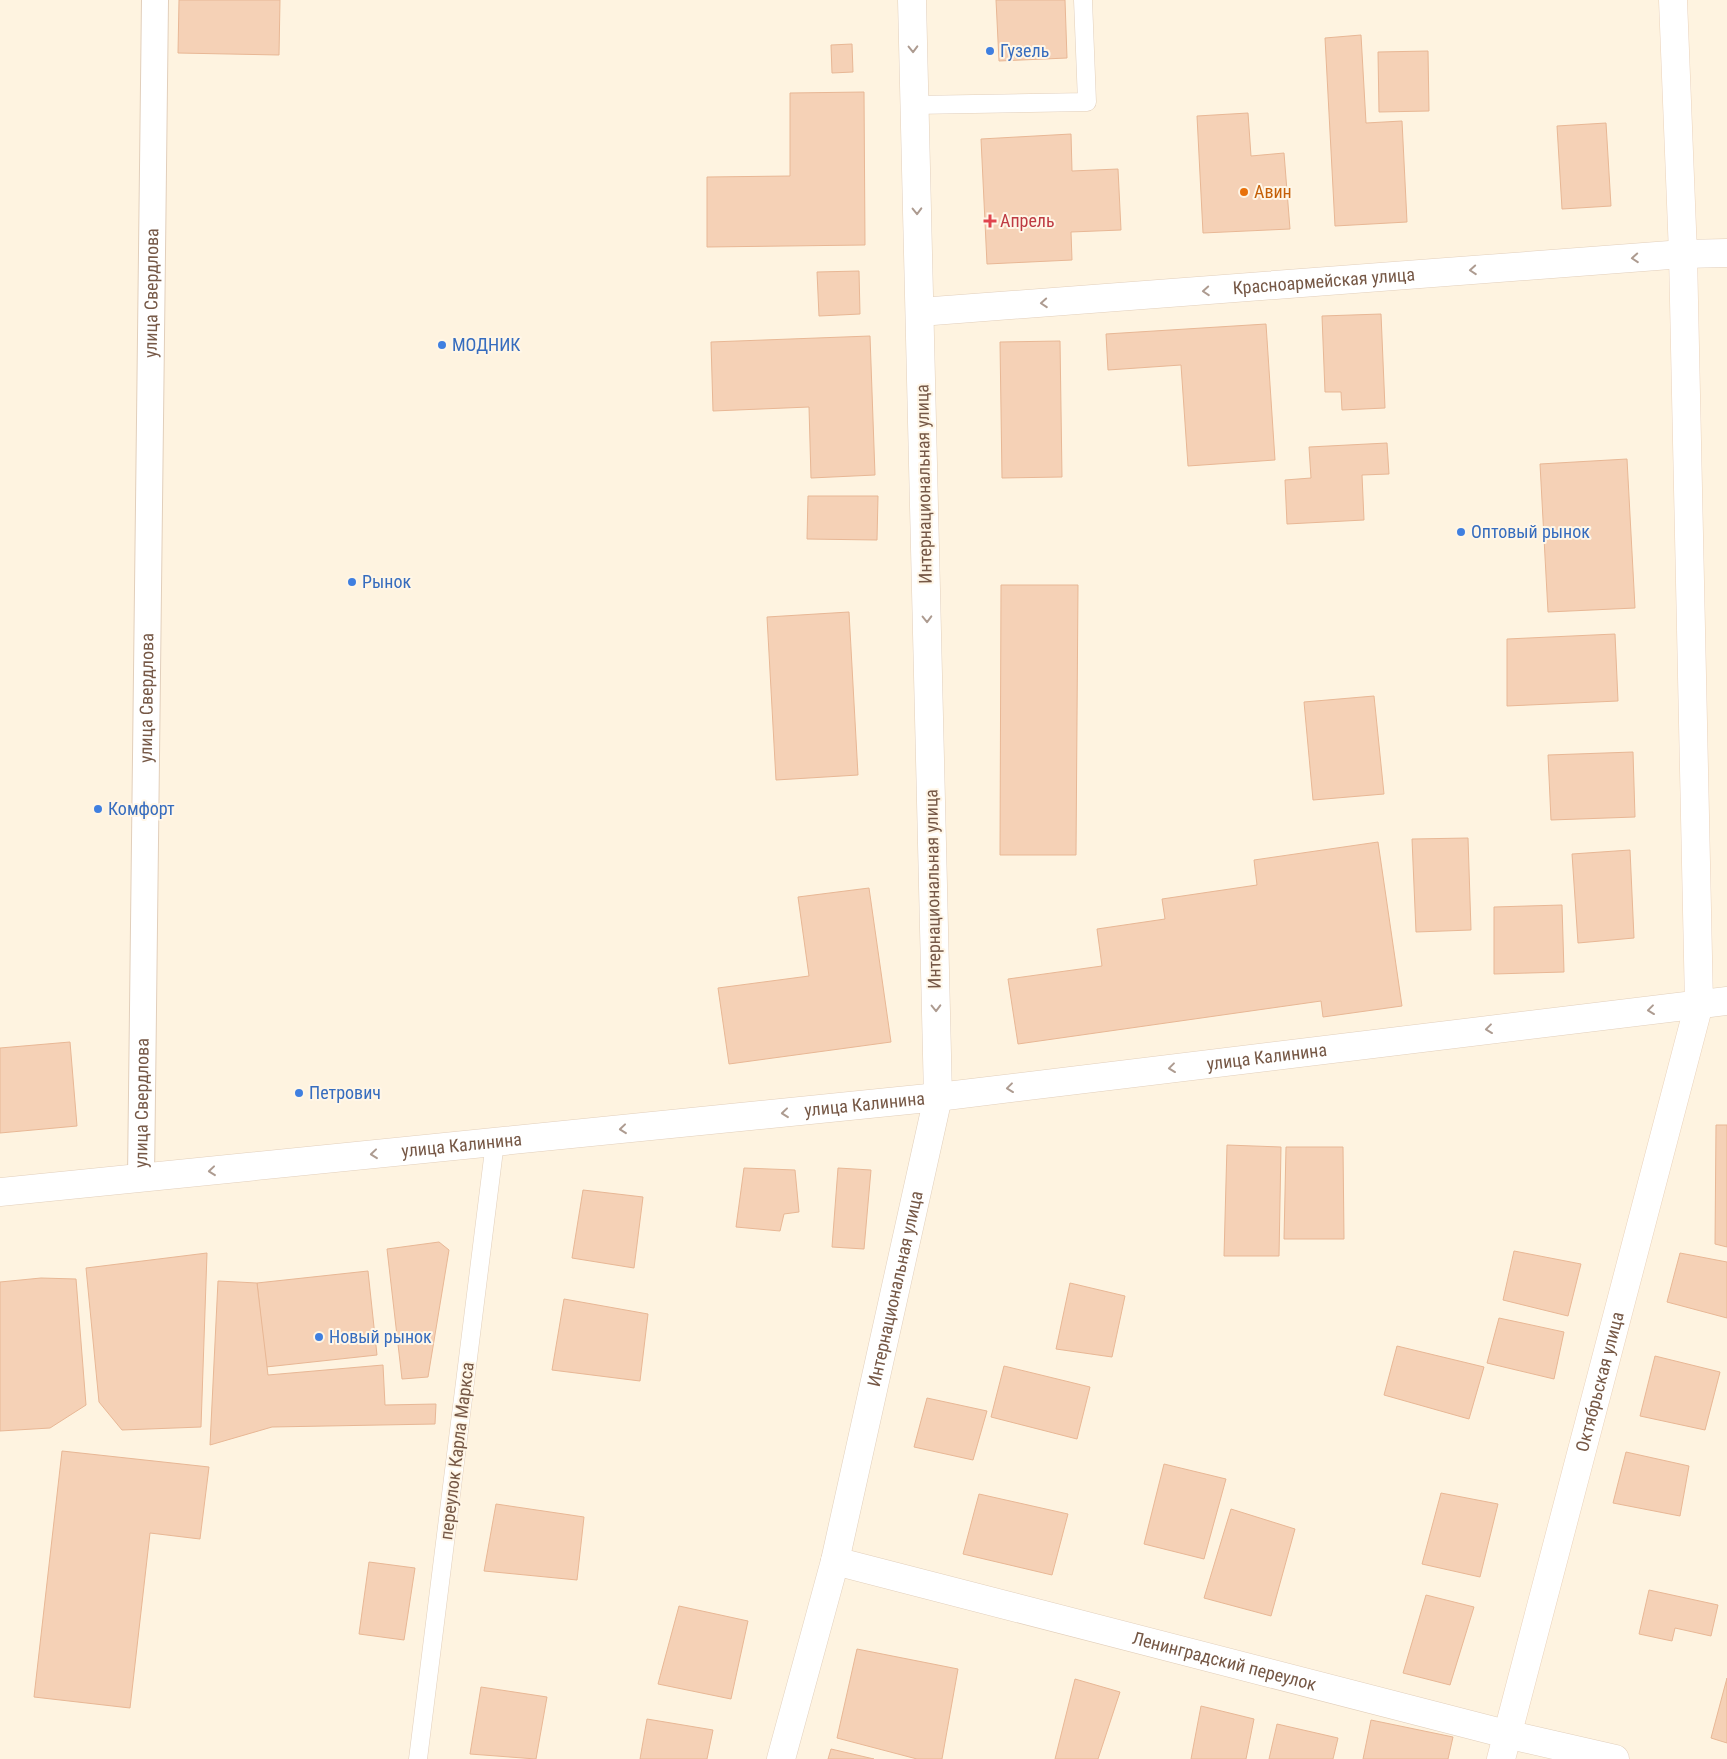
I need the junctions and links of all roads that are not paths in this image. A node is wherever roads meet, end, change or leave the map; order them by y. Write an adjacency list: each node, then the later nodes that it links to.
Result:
1 (155, 0): 13 (street, улица Свердлова)
2 (912, 0): 5 (street, Интернациональная улица, one-way to 5)
3 (1083, 0): 5 (lane)
4 (1673, 0): 7 (street, Октябрьская улица)
5 (914, 105): 8 (street, Интернациональная улица, one-way to 8)
6 (1727, 253): 7 (street, Красноармейская улица)
7 (1684, 254): 8 (street, Красноармейская улица, one-way to 8); 10 (street, Октябрьская улица)
8 (920, 312): 11 (street, Интернациональная улица, one-way to 11)
9 (1727, 1001): 10 (street, улица Калинина)
10 (1699, 1004): 11 (street, улица Калинина, one-way to 11); 16 (street, Октябрьская улица)
11 (938, 1097): 12 (street, улица Калинина, one-way to 12); 15 (street, Интернациональная улица)
12 (495, 1142): 13 (street, улица Калинина, one-way to 13); 17 (lane, переулок Карла Маркса)
13 (141, 1178): 14 (street, улица Калинина)
14 (0, 1192)
15 (835, 1561): 16 (street, Ленинградский переулок); 18 (street, Интернациональная улица)
16 (1503, 1746): 19 (street, Ленинградский переулок)
17 (418, 1759)
18 (781, 1759)
19 (1615, 1759)

